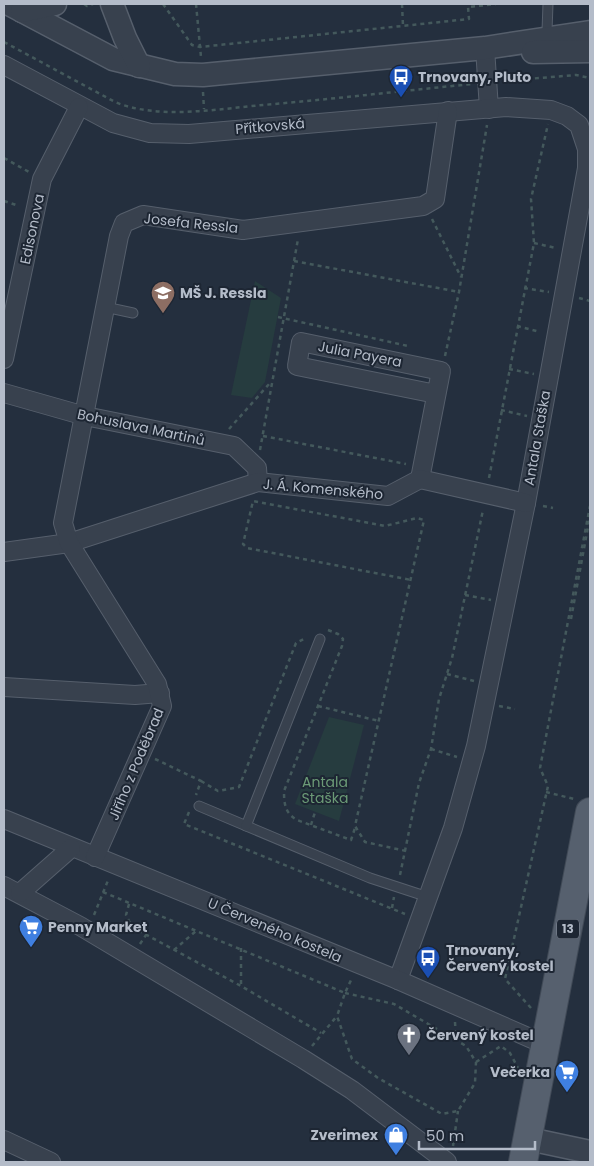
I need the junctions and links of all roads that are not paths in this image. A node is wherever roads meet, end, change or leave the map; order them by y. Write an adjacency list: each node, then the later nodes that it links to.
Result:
1 (55, 4): 4 (street)
2 (112, 4): 12 (street)
3 (548, 4): 6 (lane)
4 (15, 8): 12 (street)
5 (590, 23): 6 (street)
6 (547, 31): 9 (street)
7 (590, 32): 9 (street)
8 (590, 42): 9 (street)
9 (492, 47): 10 (street); 12 (street); 14 (street)
10 (590, 52)
11 (4, 65): 13 (street, Přítkovská)
12 (138, 66)
13 (79, 107): 16 (street, Přítkovská); 19 (street, Edisonova)
14 (489, 109): 15 (street, Přítkovská); 16 (street, Přítkovská)
15 (551, 110): 25 (street, Antala Staška)
16 (448, 112): 17 (street, Josefa Ressla)
17 (105, 307): 18 (lane); 22 (street, Josefa Ressla)
18 (134, 314)
19 (4, 359)
20 (4, 393): 22 (street, Bohuslava Martinů)
21 (436, 394): 21 (street, Julia Payera); 23 (street)
22 (85, 416): 24 (street, Bohuslava Martinů); 26 (street, Josefa Ressla)
23 (421, 474): 24 (street, J. Á. Komenského); 25 (street)
24 (258, 475): 26 (street, J. Á. Komenského)
25 (526, 503): 40 (street, Antala Staška)
26 (69, 543): 27 (street, J. Á. Komenského); 30 (street, Jiřího z Poděbrad)
27 (4, 552)
28 (320, 639): 34 (lane)
29 (7, 687): 30 (street)
30 (160, 692): 36 (street, Jiřího z Poděbrad)
31 (199, 806): 34 (lane)
32 (586, 807): 37 (main road, 13)
33 (4, 819): 35 (street, U Červeného kostela)
34 (246, 826): 40 (lane)
35 (71, 848): 36 (street, U Červeného kostela); 39 (street)
36 (95, 857): 41 (street, U Červeného kostela)
37 (584, 884): 42 (main road, 13)
38 (4, 886): 39 (street)
39 (20, 894): 46 (street)
40 (428, 897): 41 (street, Antala Staška)
41 (398, 980): 42 (street, U Červeného kostela)
42 (546, 1045): 44 (main road, 13)
43 (4, 1140): 47 (street)
44 (526, 1150): 45 (street)
45 (590, 1152)
46 (450, 1158)
47 (51, 1162)

